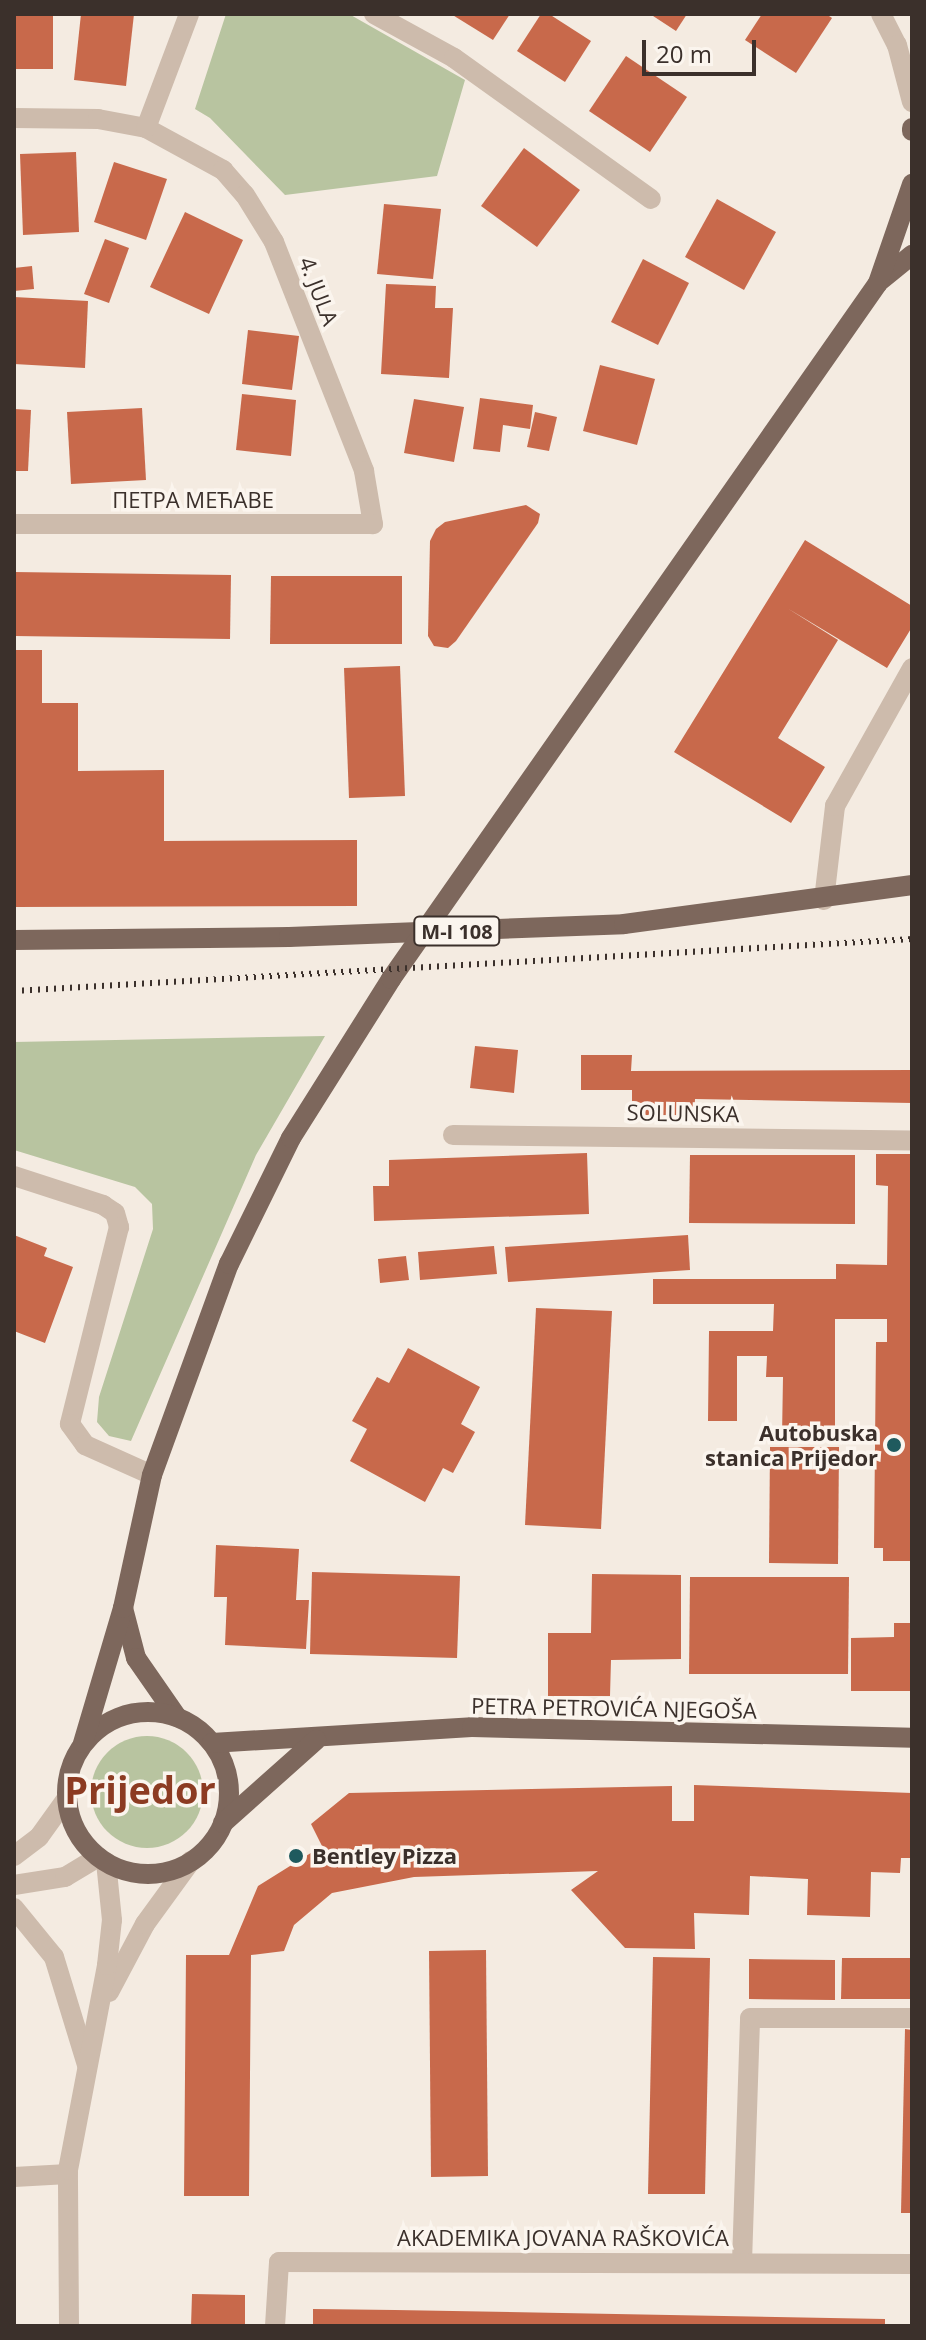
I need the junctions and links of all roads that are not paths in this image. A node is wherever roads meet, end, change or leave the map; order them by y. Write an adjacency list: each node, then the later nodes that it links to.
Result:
1 (189, 14): 6 (street)
2 (374, 14): 8 (street)
3 (881, 14): 4 (street)
4 (912, 102)
5 (14, 118): 6 (street, 4. JULA)
6 (146, 128): 12 (street, 4. JULA)
7 (912, 184): 10 (main road)
8 (651, 199)
9 (912, 255): 10 (main road)
10 (878, 283): 20 (main road)
11 (14, 524): 12 (street, ПЕТРА МЕЋАВЕ)
12 (373, 524)
13 (912, 668): 15 (street)
14 (912, 885): 15 (main road, M-I 108)
15 (824, 900): 16 (main road, M-I 108)
16 (14, 940)
17 (453, 1135): 18 (street, SOLUNSKA)
18 (912, 1141)
19 (14, 1176): 20 (street)
20 (152, 1475): 21 (main road)
21 (123, 1608): 22 (main road); 25 (main road)
22 (177, 1717): 25 (main road); 26 (main road)
23 (912, 1738): 24 (main road, PETRA PETROVIĆA NJEGOŠA)
24 (316, 1740): 26 (main road, PETRA PETROVIĆA NJEGOŠA); 28 (main road)
25 (83, 1743): 27 (main road)
26 (212, 1743): 28 (main road)
27 (67, 1798): 29 (street); 30 (main road)
28 (223, 1823): 31 (main road)
29 (14, 1856)
30 (102, 1859): 31 (main road); 32 (street); 34 (street)
31 (191, 1861): 34 (street)
32 (14, 1885)
33 (14, 1908): 36 (street)
34 (99, 2018): 36 (street)
35 (912, 2018): 39 (street)
36 (87, 2065): 37 (street)
37 (68, 2174): 38 (street); 41 (street)
38 (14, 2177)
39 (742, 2262): 40 (street, AKADEMIKA JOVANA RAŠKOVIĆA); 42 (street, AKADEMIKA JOVANA RAŠKOVIĆA)
40 (912, 2264)
41 (69, 2326)
42 (275, 2326)

